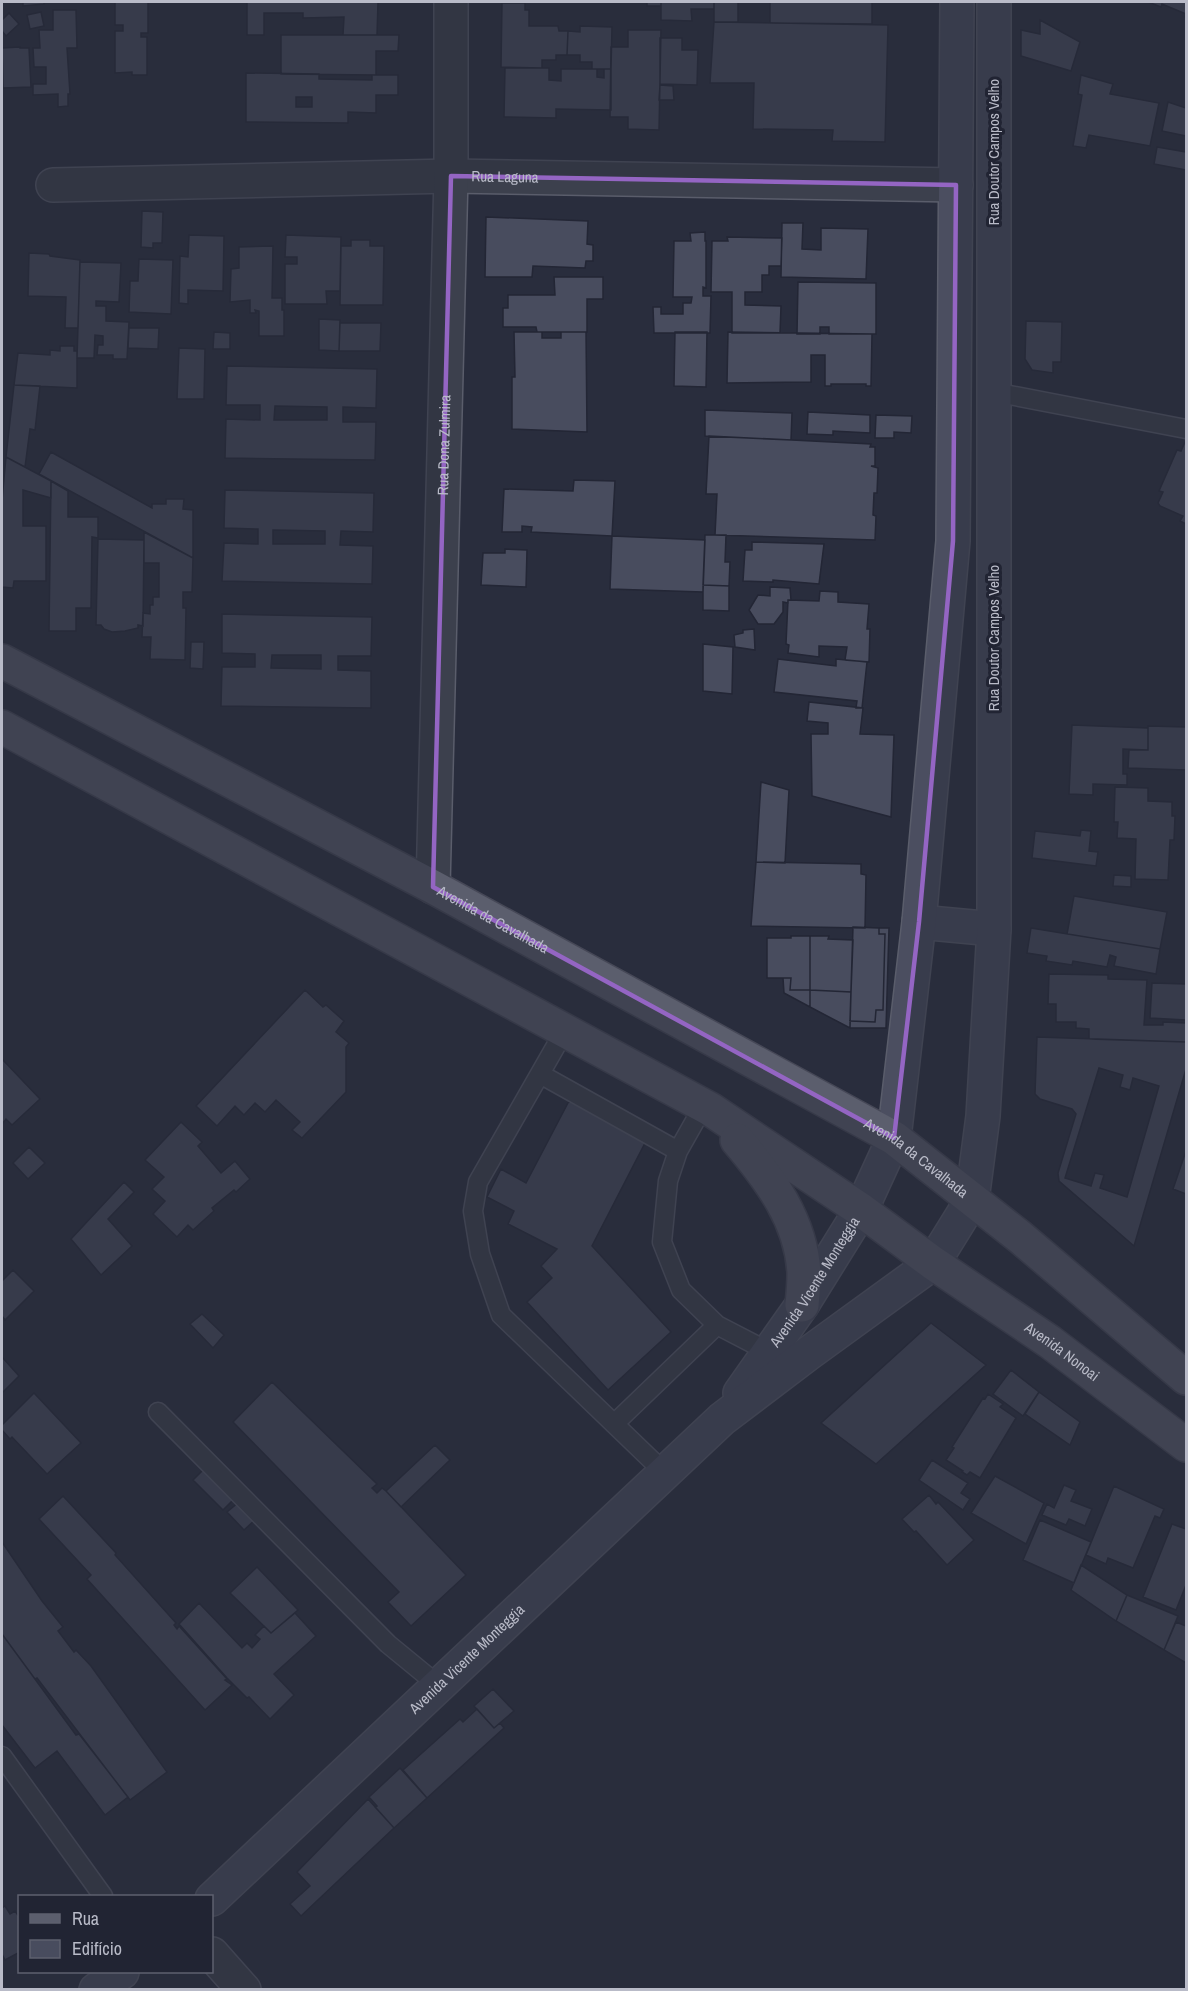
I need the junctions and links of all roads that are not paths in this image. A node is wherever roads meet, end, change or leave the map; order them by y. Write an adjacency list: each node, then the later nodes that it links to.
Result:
1 (451, 2): 4 (street, Rua Dona Zulmira)
2 (957, 2): 6 (main road)
3 (994, 2): 7 (main road, Rua Doutor Campos Velho)
4 (451, 176): 5 (street, Rua Laguna); 6 (street, Rua Laguna); 11 (street, Rua Dona Zulmira)
5 (53, 185)
6 (956, 185): 12 (main road)
7 (994, 392): 8 (lane); 13 (main road, Rua Doutor Campos Velho)
8 (1186, 429)
9 (2, 661): 11 (main road, Avenida da Cavalhada)
10 (2, 728): 14 (main road)
11 (433, 887): 17 (main road, Avenida da Cavalhada)
12 (920, 922): 13 (main road); 17 (main road)
13 (994, 929): 19 (main road, Rua Doutor Campos Velho)
14 (565, 1030): 15 (lane); 16 (main road)
15 (540, 1074): 18 (lane); 28 (lane)
16 (707, 1107): 18 (lane); 20 (main road); 22 (main road)
17 (894, 1138): 19 (main road, Avenida da Cavalhada); 20 (main road, Avenida Vicente Monteggia)
18 (678, 1151): 23 (lane)
19 (972, 1200): 21 (main road, Rua Doutor Campos Velho); 25 (main road)
20 (861, 1210): 21 (main road); 22 (main road, Avenida Vicente Monteggia)
21 (933, 1263): 27 (main road, Avenida Vicente Monteggia); 29 (main road, Avenida Nonoai)
22 (802, 1305): 24 (main road, Avenida Vicente Monteggia)
23 (717, 1325): 24 (lane); 28 (lane)
24 (769, 1352): 27 (main road, Avenida Vicente Monteggia)
25 (1186, 1378)
26 (158, 1412): 31 (lane)
27 (722, 1419): 30 (main road, Avenida Vicente Monteggia)
28 (614, 1424): 30 (lane)
29 (1186, 1445)
30 (665, 1473): 31 (main road, Avenida Vicente Monteggia)
31 (438, 1685): 34 (main road, Avenida Vicente Monteggia)
32 (2, 1756): 33 (lane)
33 (102, 1895)
34 (213, 1898)
35 (213, 1955): 38 (street)
36 (119, 1973): 37 (main road)
37 (96, 1989)
38 (244, 1989)

